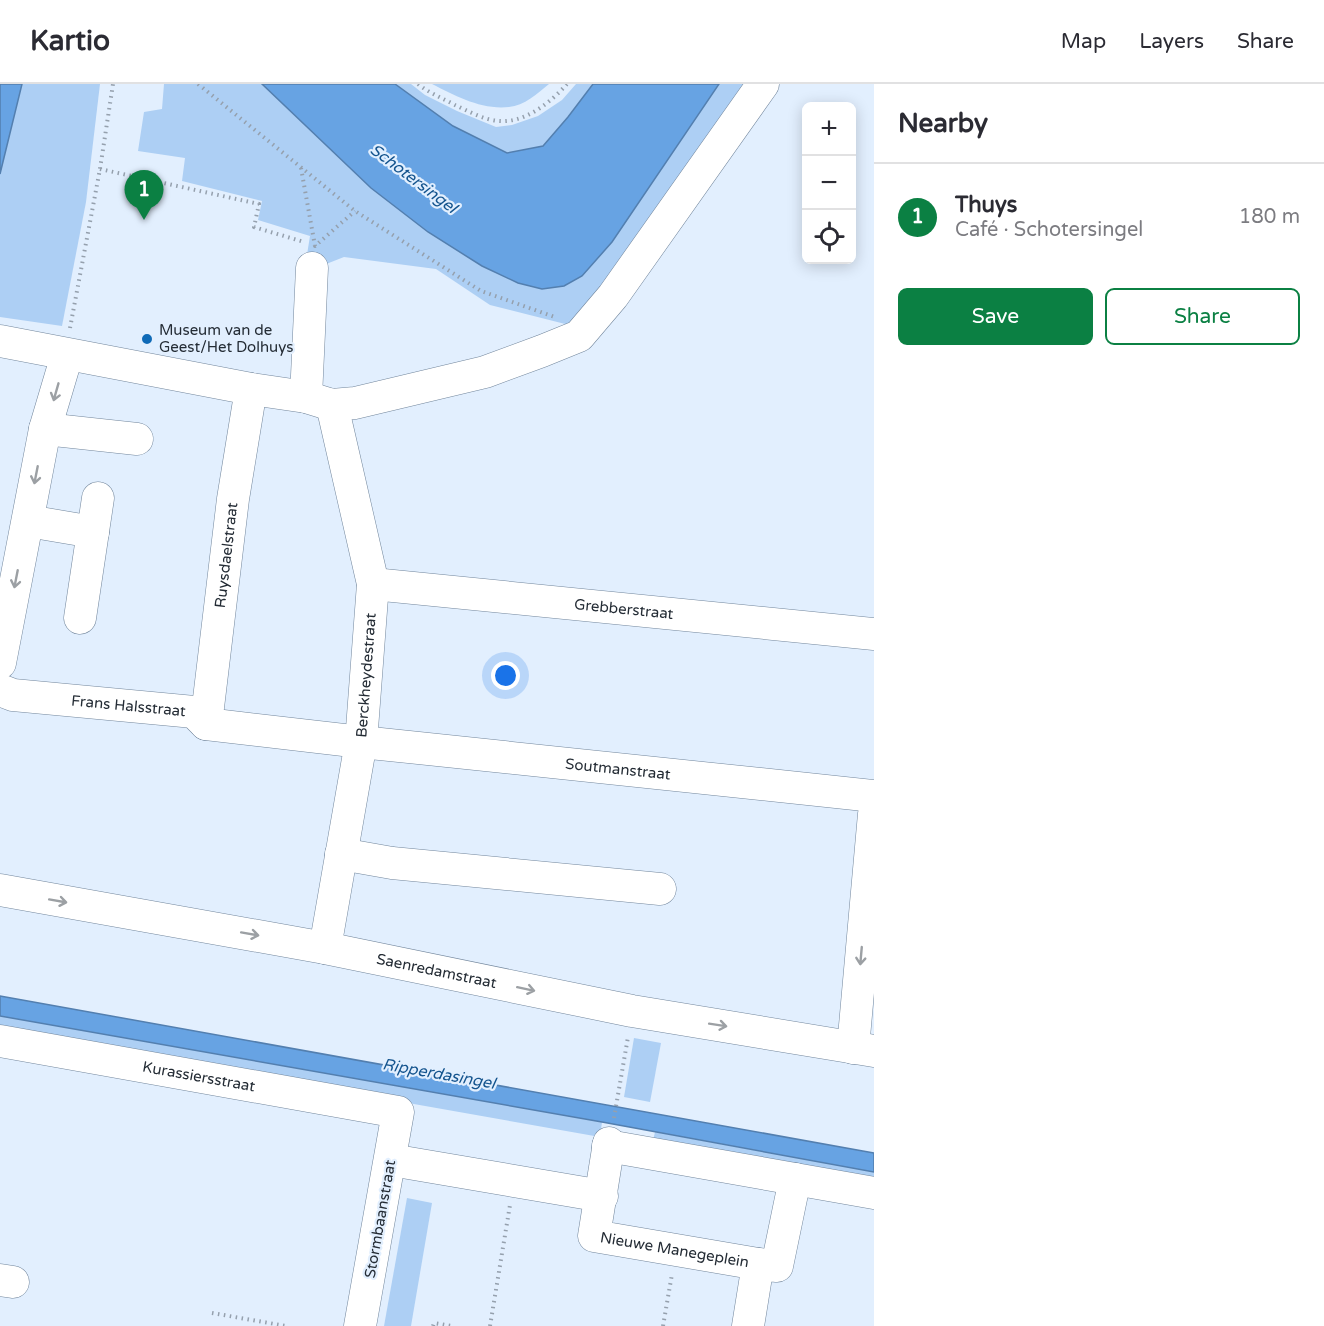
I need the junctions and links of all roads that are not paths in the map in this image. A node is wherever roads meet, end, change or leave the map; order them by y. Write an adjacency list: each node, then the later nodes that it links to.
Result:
1 (762, 84): 6 (street)
2 (313, 257): 6 (street, Berckheydestraat)
3 (0, 341): 4 (street)
4 (67, 355): 5 (street); 7 (street, one-way to 7)
5 (251, 389): 6 (street); 17 (street, Ruysdaelstraat)
6 (319, 401): 12 (street, Berckheydestraat)
7 (45, 429): 8 (street); 10 (street, one-way to 10)
8 (137, 439)
9 (98, 498): 11 (street)
10 (28, 521): 11 (street); 15 (street, one-way to 15)
11 (93, 532): 13 (street)
12 (373, 584): 14 (street, Grebberstraat); 18 (street, Berckheydestraat)
13 (80, 618)
14 (874, 634)
15 (0, 663)
16 (0, 690): 17 (street, Frans Halsstraat)
17 (206, 724): 18 (street, Frans Halsstraat)
18 (361, 742): 19 (street, Soutmanstraat); 21 (street, Berckheydestraat)
19 (874, 796)
20 (874, 814): 26 (street, one-way to 26)
21 (341, 854): 22 (street); 24 (street, Berckheydestraat)
22 (660, 889)
23 (0, 890): 24 (street, Saenredamstraat, one-way to 24)
24 (325, 948): 26 (street, Saenredamstraat, one-way to 26)
25 (0, 1041): 27 (street, Kurassiersstraat)
26 (864, 1050)
27 (398, 1112): 28 (street, Stormbaanstraat)
28 (391, 1160): 31 (street); 33 (street, Stormbaanstraat)
29 (795, 1179): 30 (street, Nieuwe Manegeplein); 31 (street, Nieuwe Manegeplein); 32 (street)
30 (874, 1193)
31 (602, 1196): 32 (street, Nieuwe Manegeplein)
32 (758, 1264): 34 (street)
33 (360, 1326)
34 (748, 1326)

